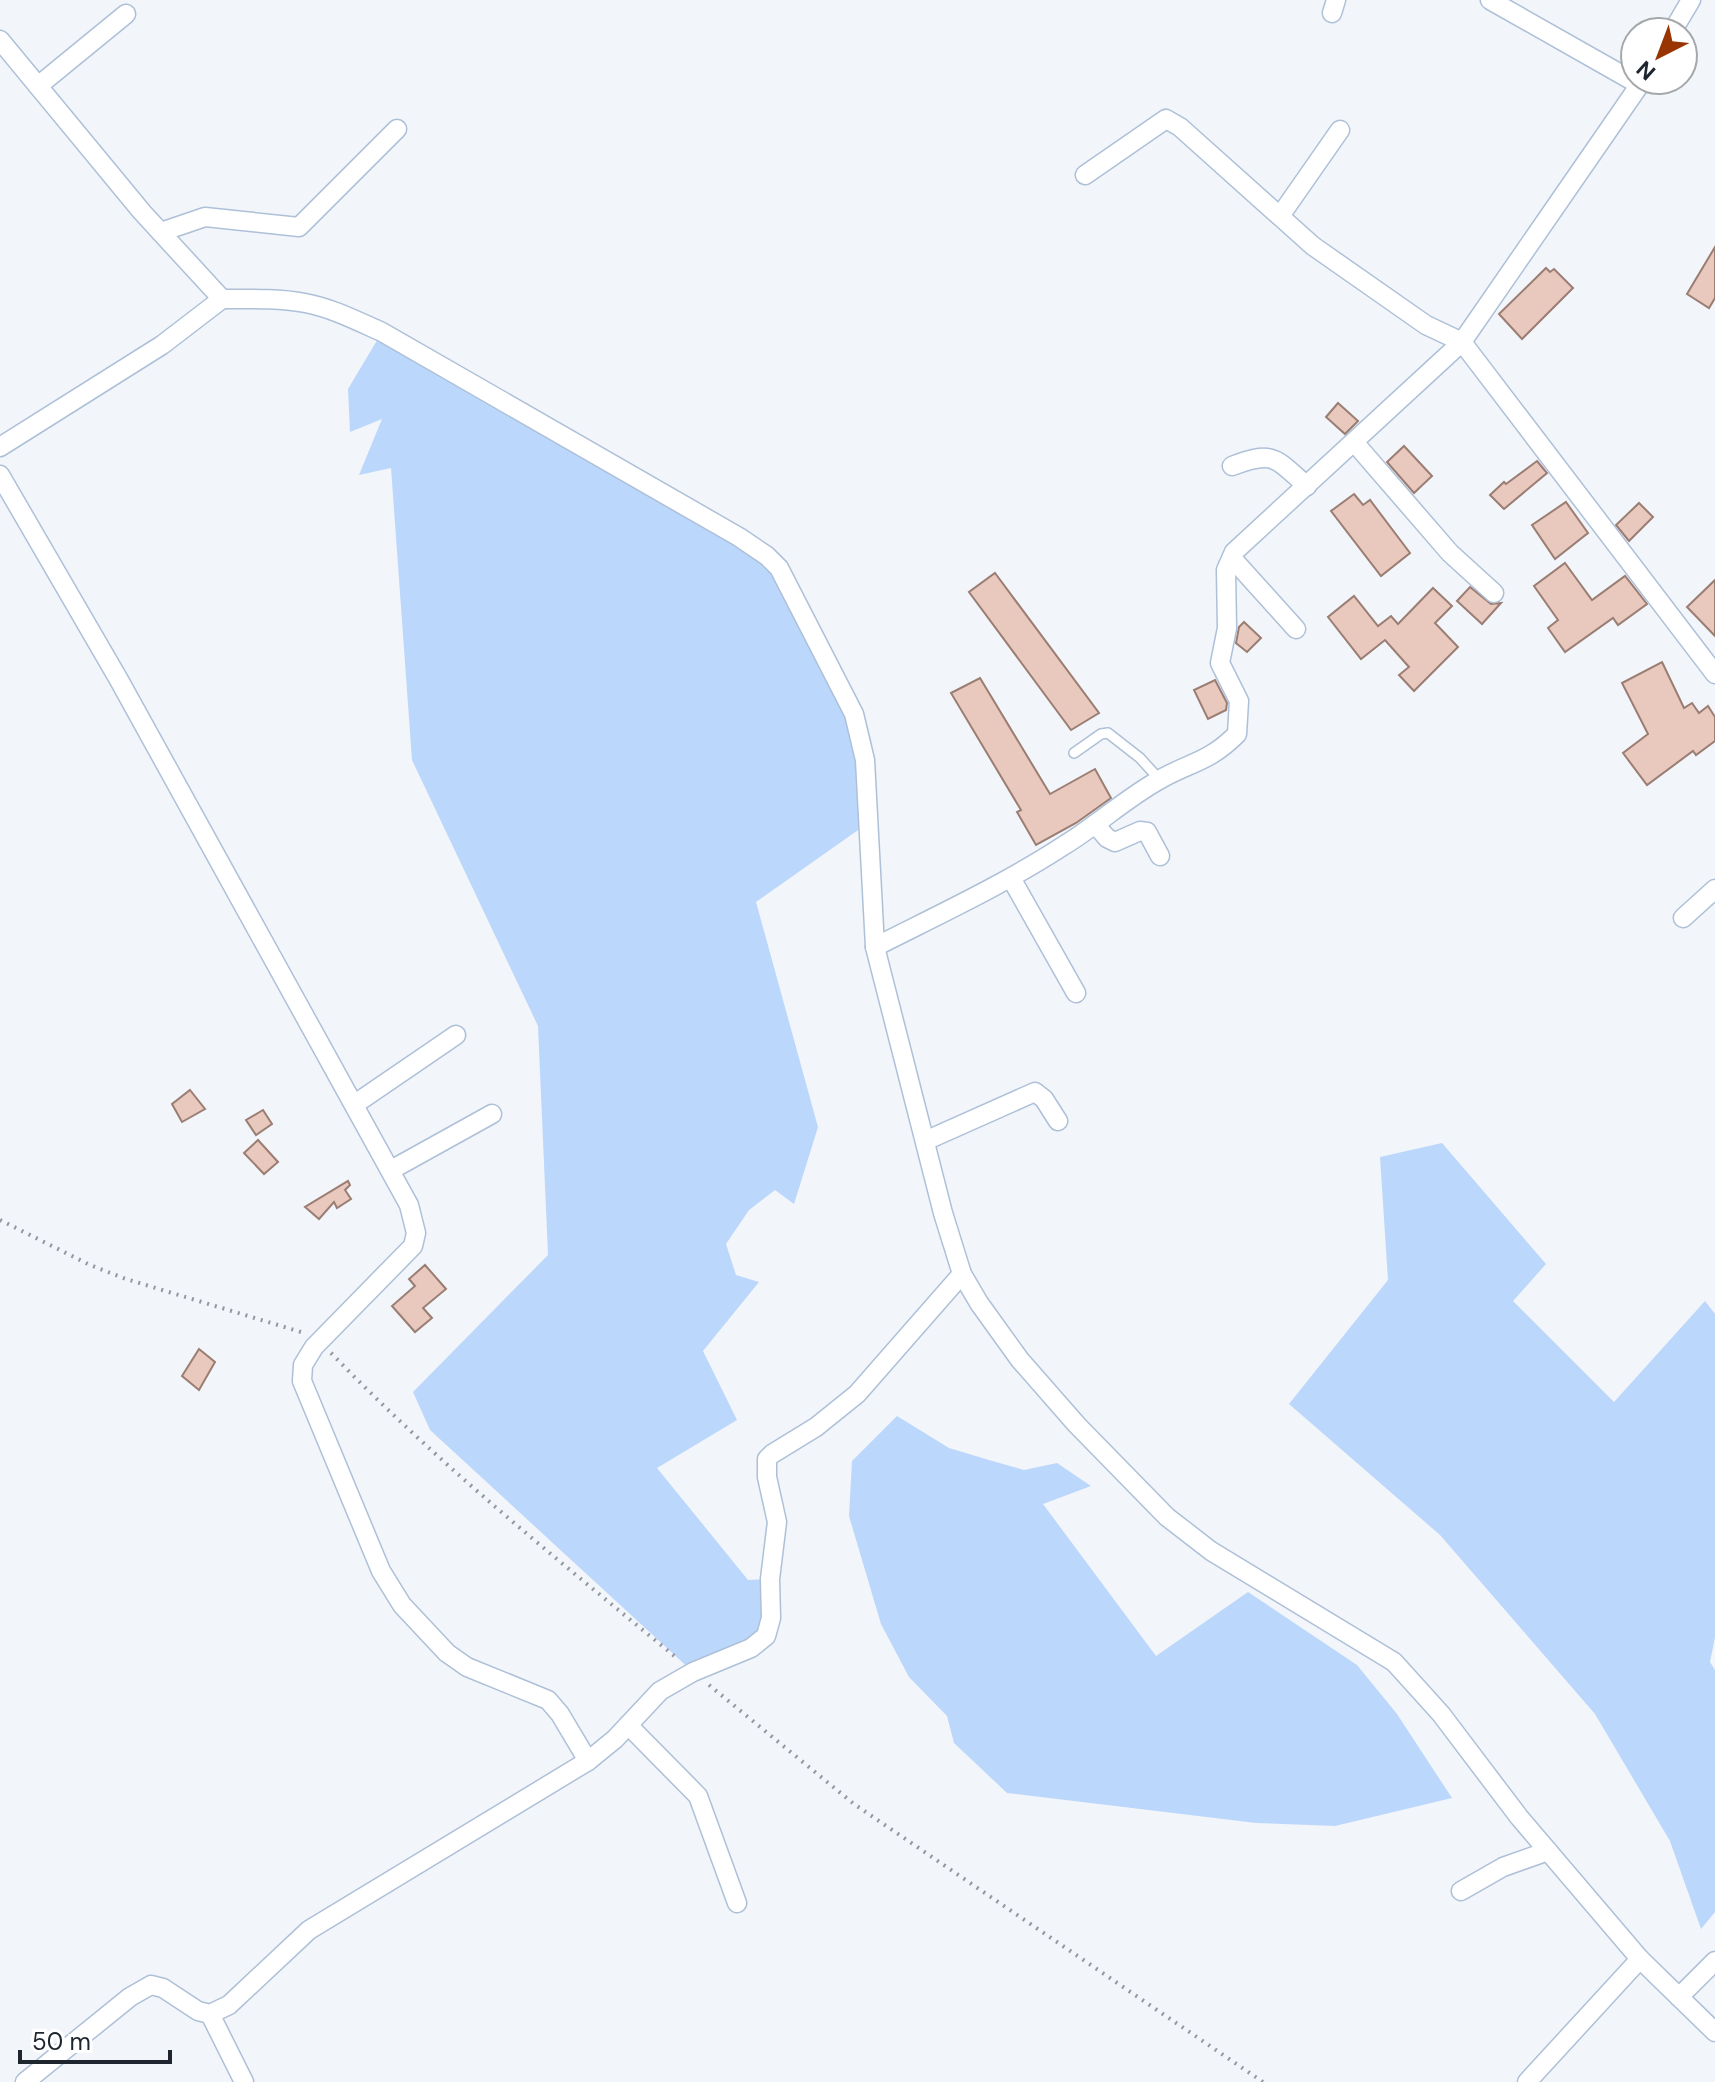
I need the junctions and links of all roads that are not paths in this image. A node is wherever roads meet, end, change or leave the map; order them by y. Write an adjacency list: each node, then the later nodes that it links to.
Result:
1 (1490, 0): 4 (street)
2 (126, 14): 5 (street)
3 (0, 40): 5 (street)
4 (1619, 70)
5 (38, 86): 11 (street)
6 (1632, 96): 13 (street)
7 (397, 129): 11 (street)
8 (1340, 130): 10 (street)
9 (1085, 175): 10 (street)
10 (1280, 216): 13 (street)
11 (161, 232): 12 (street)
12 (222, 299): 15 (street); 30 (street)
13 (1462, 342): 14 (street); 22 (street)
14 (1354, 442): 18 (street); 20 (street)
15 (0, 447)
16 (1232, 466): 18 (street)
17 (0, 475): 33 (street)
18 (1307, 486): 19 (street)
19 (1232, 558): 21 (street); 24 (street)
20 (1494, 593)
21 (1296, 629)
22 (1715, 674)
23 (1074, 753): 24 (lane)
24 (1159, 779): 25 (street)
25 (1095, 824): 26 (street); 27 (street)
26 (1160, 856)
27 (1011, 878): 30 (street); 31 (street)
28 (1715, 889): 29 (street)
29 (1683, 918)
30 (875, 947): 36 (street)
31 (1076, 993)
32 (456, 1035): 33 (street)
33 (355, 1104): 37 (street)
34 (492, 1114): 37 (street)
35 (1058, 1121): 36 (street)
36 (925, 1141): 38 (street)
37 (391, 1170): 40 (street)
38 (962, 1274): 39 (street); 41 (street)
39 (628, 1725): 40 (street); 43 (street)
40 (588, 1761): 47 (street)
41 (1548, 1851): 42 (street); 44 (street)
42 (1461, 1891)
43 (737, 1903)
44 (1640, 1959): 46 (street); 51 (street)
45 (1715, 1961): 46 (street)
46 (1679, 1997): 48 (street)
47 (210, 2014): 49 (street); 50 (street)
48 (1715, 2032)
49 (25, 2082)
50 (244, 2082)
51 (1527, 2082)

